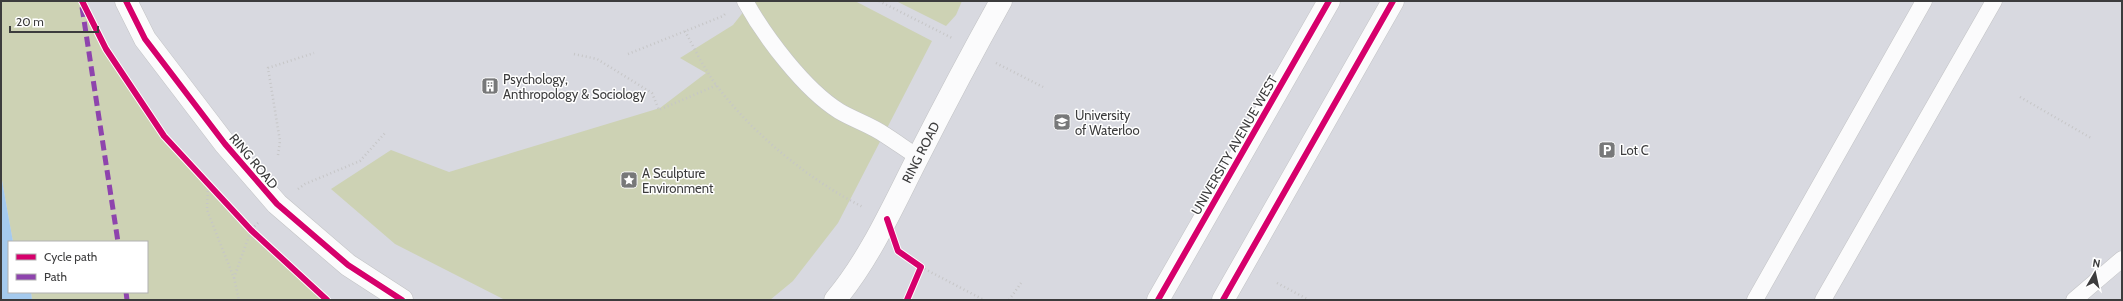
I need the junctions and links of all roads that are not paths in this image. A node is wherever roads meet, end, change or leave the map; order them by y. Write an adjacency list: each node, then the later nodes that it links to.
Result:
1 (126, 1): 10 (street, RING ROAD)
2 (745, 1): 8 (lane)
3 (1001, 1): 8 (street, RING ROAD)
4 (1329, 1): 12 (street, UNIVERSITY AVENUE WEST)
5 (1393, 1): 13 (street)
6 (1924, 1): 14 (lane)
7 (1994, 1): 15 (lane)
8 (918, 157): 11 (street, RING ROAD)
9 (2122, 259): 16 (lane)
10 (402, 300)
11 (835, 300)
12 (1158, 300)
13 (1223, 300)
14 (1755, 300)
15 (1823, 300)
16 (2074, 300)

